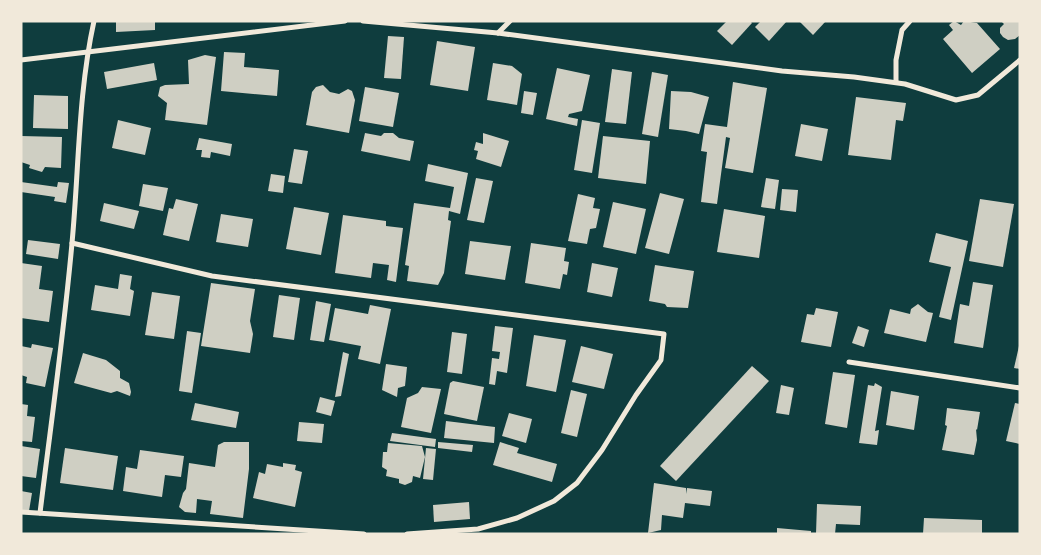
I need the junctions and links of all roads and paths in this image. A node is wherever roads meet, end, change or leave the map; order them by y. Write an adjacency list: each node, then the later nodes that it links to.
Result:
1 (94, 21): 7 (street)
2 (344, 21): 7 (street)
3 (363, 21): 6 (street)
4 (510, 21): 6 (street)
5 (910, 21): 10 (street)
6 (498, 32): 10 (street)
7 (87, 53): 8 (street); 11 (street)
8 (21, 60)
9 (1020, 60): 10 (street)
10 (896, 82)
11 (72, 243): 15 (street); 17 (street)
12 (849, 362): 13 (street)
13 (1020, 388)
14 (21, 512): 15 (street)
15 (40, 513): 16 (street)
16 (364, 534)
17 (407, 534)

